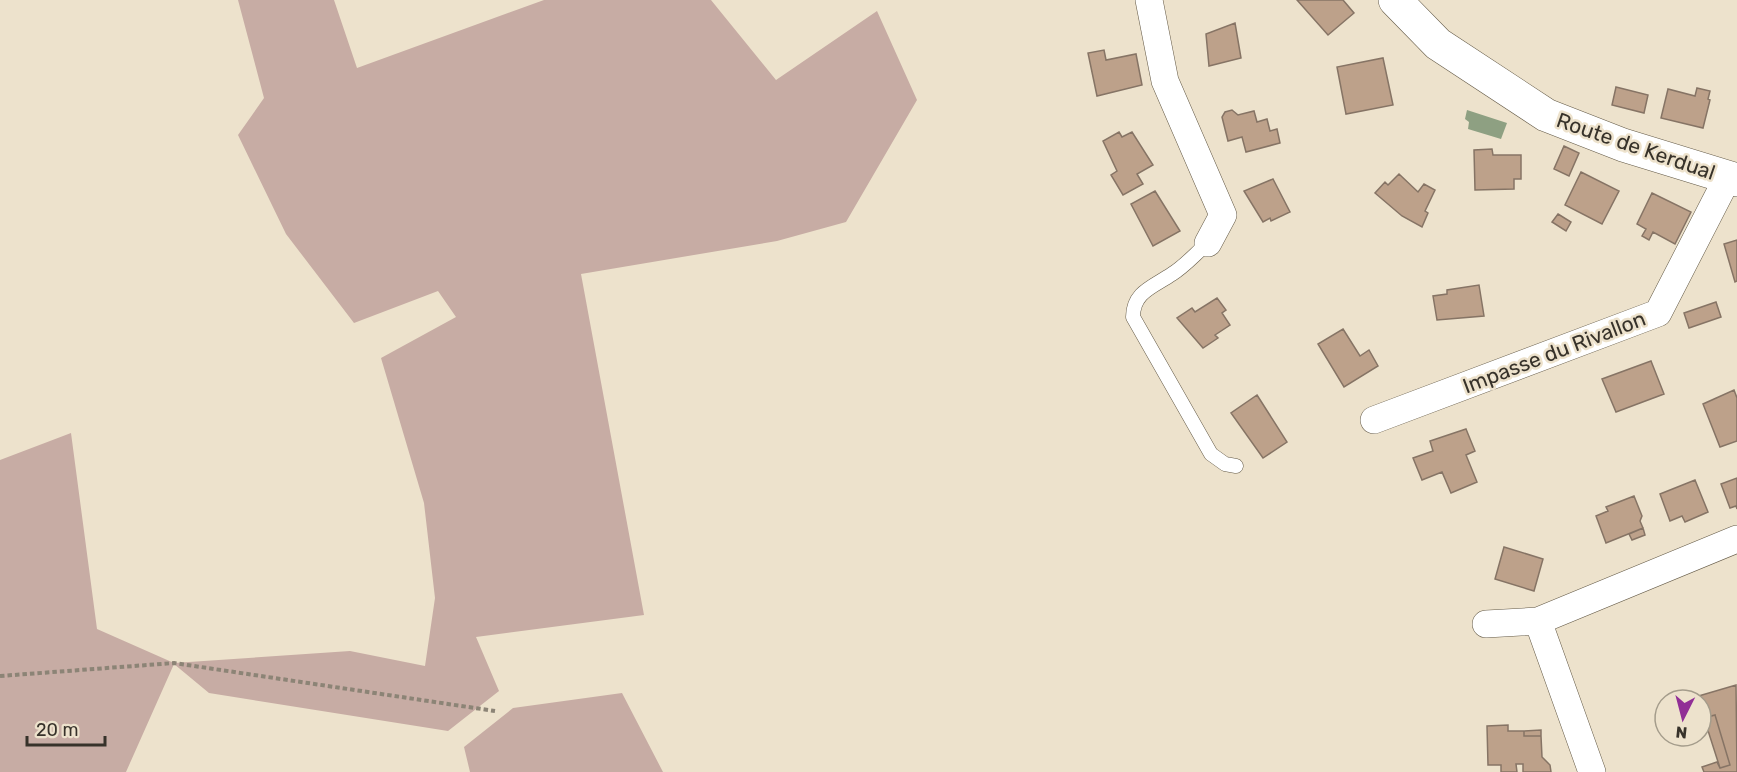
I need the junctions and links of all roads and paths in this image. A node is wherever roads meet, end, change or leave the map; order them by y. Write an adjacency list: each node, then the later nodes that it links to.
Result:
1 (1149, 0): 4 (street)
2 (1395, 0): 3 (street, Route de Kerdual)
3 (1733, 178): 5 (street, Impasse du Rivallon)
4 (1208, 243): 6 (lane)
5 (1374, 420)
6 (1236, 466)
7 (1737, 539): 8 (street)
8 (1538, 621): 9 (street); 12 (street)
9 (1486, 624)
10 (0, 676): 11 (path)
11 (495, 711)
12 (1592, 772)

